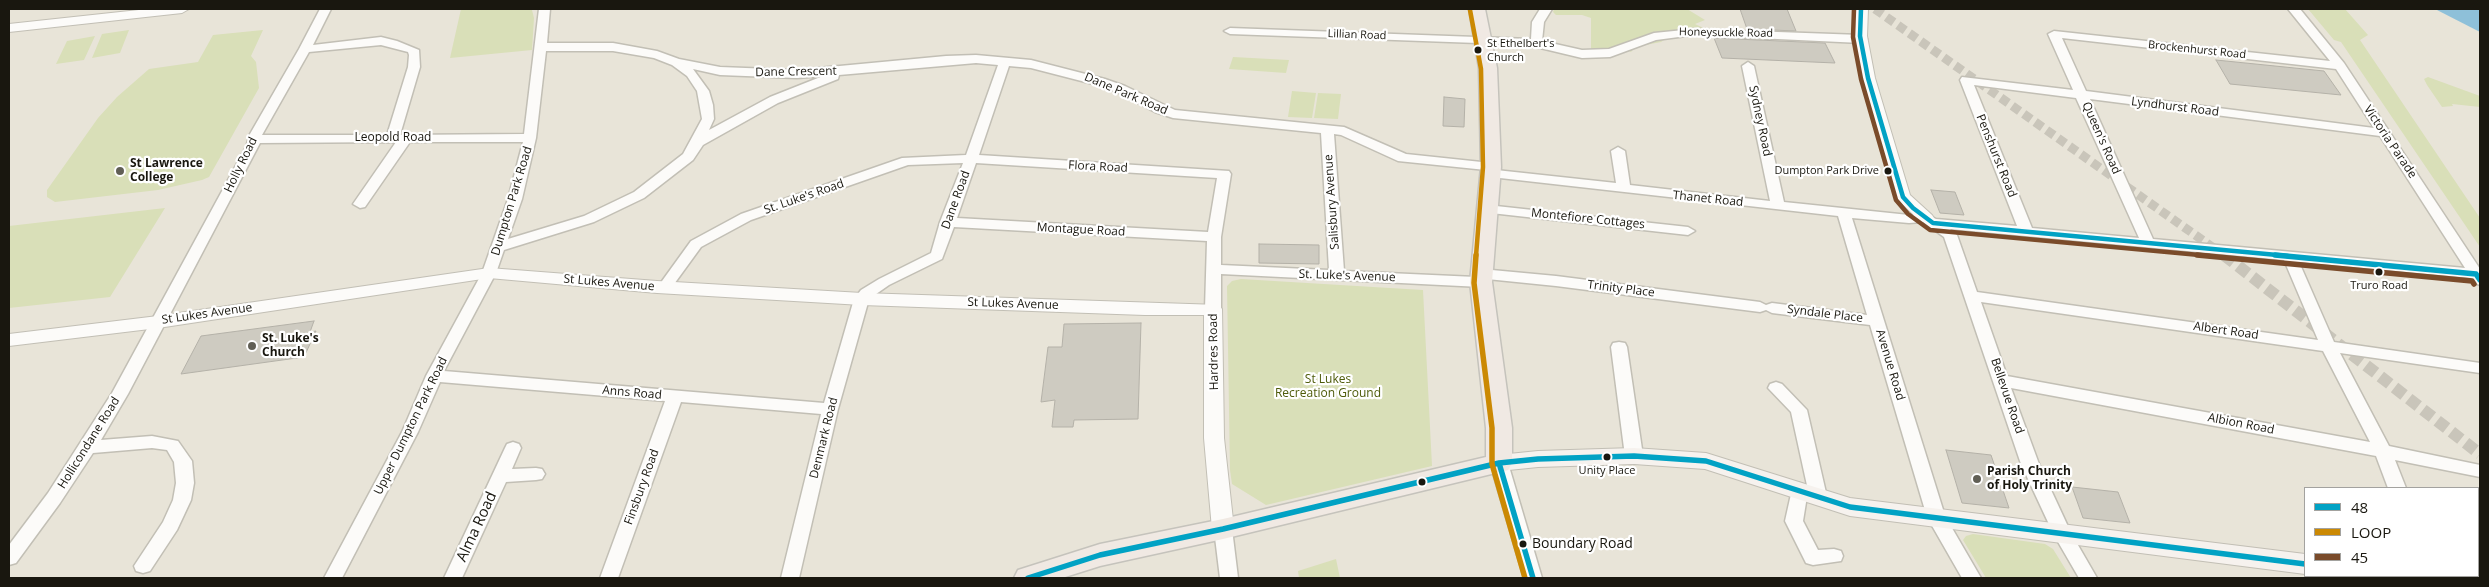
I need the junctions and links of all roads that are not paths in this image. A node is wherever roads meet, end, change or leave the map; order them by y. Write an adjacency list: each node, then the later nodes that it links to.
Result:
1 (182, 9): 8 (street)
2 (325, 9): 15 (street, Holly Road)
3 (545, 9): 14 (street, Dumpton Park Road)
4 (1477, 9): 12 (main road)
5 (1546, 9): 13 (street)
6 (1861, 9): 11 (street)
7 (2294, 9): 19 (street, Victoria Parade)
8 (9, 28)
9 (1230, 31): 12 (street, Lillian Road)
10 (2054, 34): 19 (street, Brockenhurst Road); 22 (street, Queen's Road)
11 (1861, 39): 13 (street, Honeysuckle Road); 39 (street)
12 (1484, 40): 13 (street, Honeysuckle Road); 32 (main road)
13 (1536, 43)
14 (540, 47): 17 (street, Dane Crescent); 27 (street, Dumpton Park Road)
15 (305, 49): 25 (street); 28 (street, Holly Road)
16 (1005, 61): 20 (street, Dane Park Road); 23 (street, Dane Park Road); 31 (street, Dane Road)
17 (676, 62): 20 (street, Dane Crescent); 29 (street, Dane Crescent)
18 (1748, 66): 36 (street, Sydney Road)
19 (2340, 66): 24 (street, Victoria Parade)
20 (844, 71): 29 (street, Dane Crescent)
21 (1966, 80): 22 (street, Lyndhurst Road); 42 (street, Penshurst Road)
22 (2081, 95): 24 (street, Lyndhurst Road); 44 (street, Queen's Road)
23 (1327, 129): 32 (street, Dane Park Road); 49 (street, Salisbury Avenue)
24 (2384, 133): 50 (street, Victoria Parade)
25 (392, 138): 26 (street, Leopold Road); 28 (street, Leopold Road)
26 (406, 138): 27 (street, Leopold Road); 35 (street)
27 (530, 138): 45 (street, Dumpton Park Road)
28 (255, 140): 58 (street, Holly Road)
29 (698, 142): 45 (street, Dane Crescent)
30 (1617, 151): 34 (street)
31 (972, 159): 33 (street, Flora Road); 40 (street, Dane Road); 52 (street, St. Luke's Road)
32 (1491, 170): 34 (street, Thanet Road); 37 (main road)
33 (1224, 174): 43 (street, Hardres Road)
34 (1624, 189): 36 (street, Thanet Road)
35 (360, 204)
36 (1778, 206): 38 (street, Thanet Road)
37 (1488, 209): 41 (street, Montefiore Cottages); 51 (main road)
38 (1844, 213): 39 (street, Thanet Road); 57 (street, Avenue Road)
39 (1929, 220): 42 (street, Thanet Road); 53 (street, Bellevue Road)
40 (947, 222): 43 (street, Montague Road); 54 (street, Dane Road)
41 (1688, 231)
42 (2026, 231): 44 (street, Thanet Road)
43 (1214, 237): 47 (street, Hardres Road)
44 (2148, 243): 46 (street, Thanet Road)
45 (498, 247): 48 (street, Dumpton Park Road)
46 (2290, 257): 50 (street, Thanet Road); 60 (street)
47 (1213, 269): 49 (street, St. Luke's Avenue); 56 (street, Hardres Road)
48 (489, 273): 52 (street, St Lukes Avenue); 58 (street, St Lukes Avenue); 63 (street, Upper Dumpton Park Road)
49 (1337, 276): 51 (street, St. Luke's Avenue)
50 (2478, 277)
51 (1481, 278): 55 (street, Trinity Place); 72 (main road)
52 (664, 288): 54 (street, St Lukes Avenue)
53 (1972, 296): 60 (street, Albert Road); 64 (street, Bellevue Road)
54 (862, 299): 56 (street, St Lukes Avenue); 67 (street, Denmark Road)
55 (1766, 307): 57 (street, Syndale Place)
56 (1213, 309): 79 (street, Hardres Road)
57 (1877, 321): 78 (street, Avenue Road)
58 (158, 322): 59 (street, St Lukes Avenue); 68 (street, Hollicondane Road)
59 (9, 340)
60 (2328, 346): 62 (street, Albert Road); 70 (street)
61 (1619, 347): 71 (street)
62 (2480, 368)
63 (434, 376): 66 (street, Anns Road); 86 (street, Upper Dumpton Park Road)
64 (2001, 380): 70 (street, Albion Road); 80 (street, Bellevue Road)
65 (1776, 388): 77 (street)
66 (675, 396): 67 (street, Anns Road); 88 (street, Finsbury Road)
67 (830, 409): 89 (street, Denmark Road)
68 (88, 447): 82 (street, Hollicondane Road); 84 (street)
69 (513, 448): 75 (street, Alma Road)
70 (2383, 450): 73 (street, Albion Road); 76 (street)
71 (1634, 456): 72 (main road); 77 (main road)
72 (1499, 464): 79 (main road); 91 (street)
73 (2480, 471)
74 (536, 474): 75 (street, Alma Road)
75 (501, 476): 87 (street, Alma Road)
76 (2397, 487)
77 (1808, 494): 78 (main road); 81 (street)
78 (1936, 517): 80 (main road); 92 (street, Avenue Road)
79 (1223, 529): 85 (main road); 90 (street)
80 (2063, 535): 83 (main road); 93 (street, Bellevue Road)
81 (1834, 556)
82 (9, 558)
83 (2304, 564)
84 (143, 566)
85 (1035, 577)
86 (333, 578)
87 (453, 578)
88 (609, 578)
89 (790, 578)
90 (1229, 578)
91 (1533, 578)
92 (1972, 578)
93 (2088, 578)

